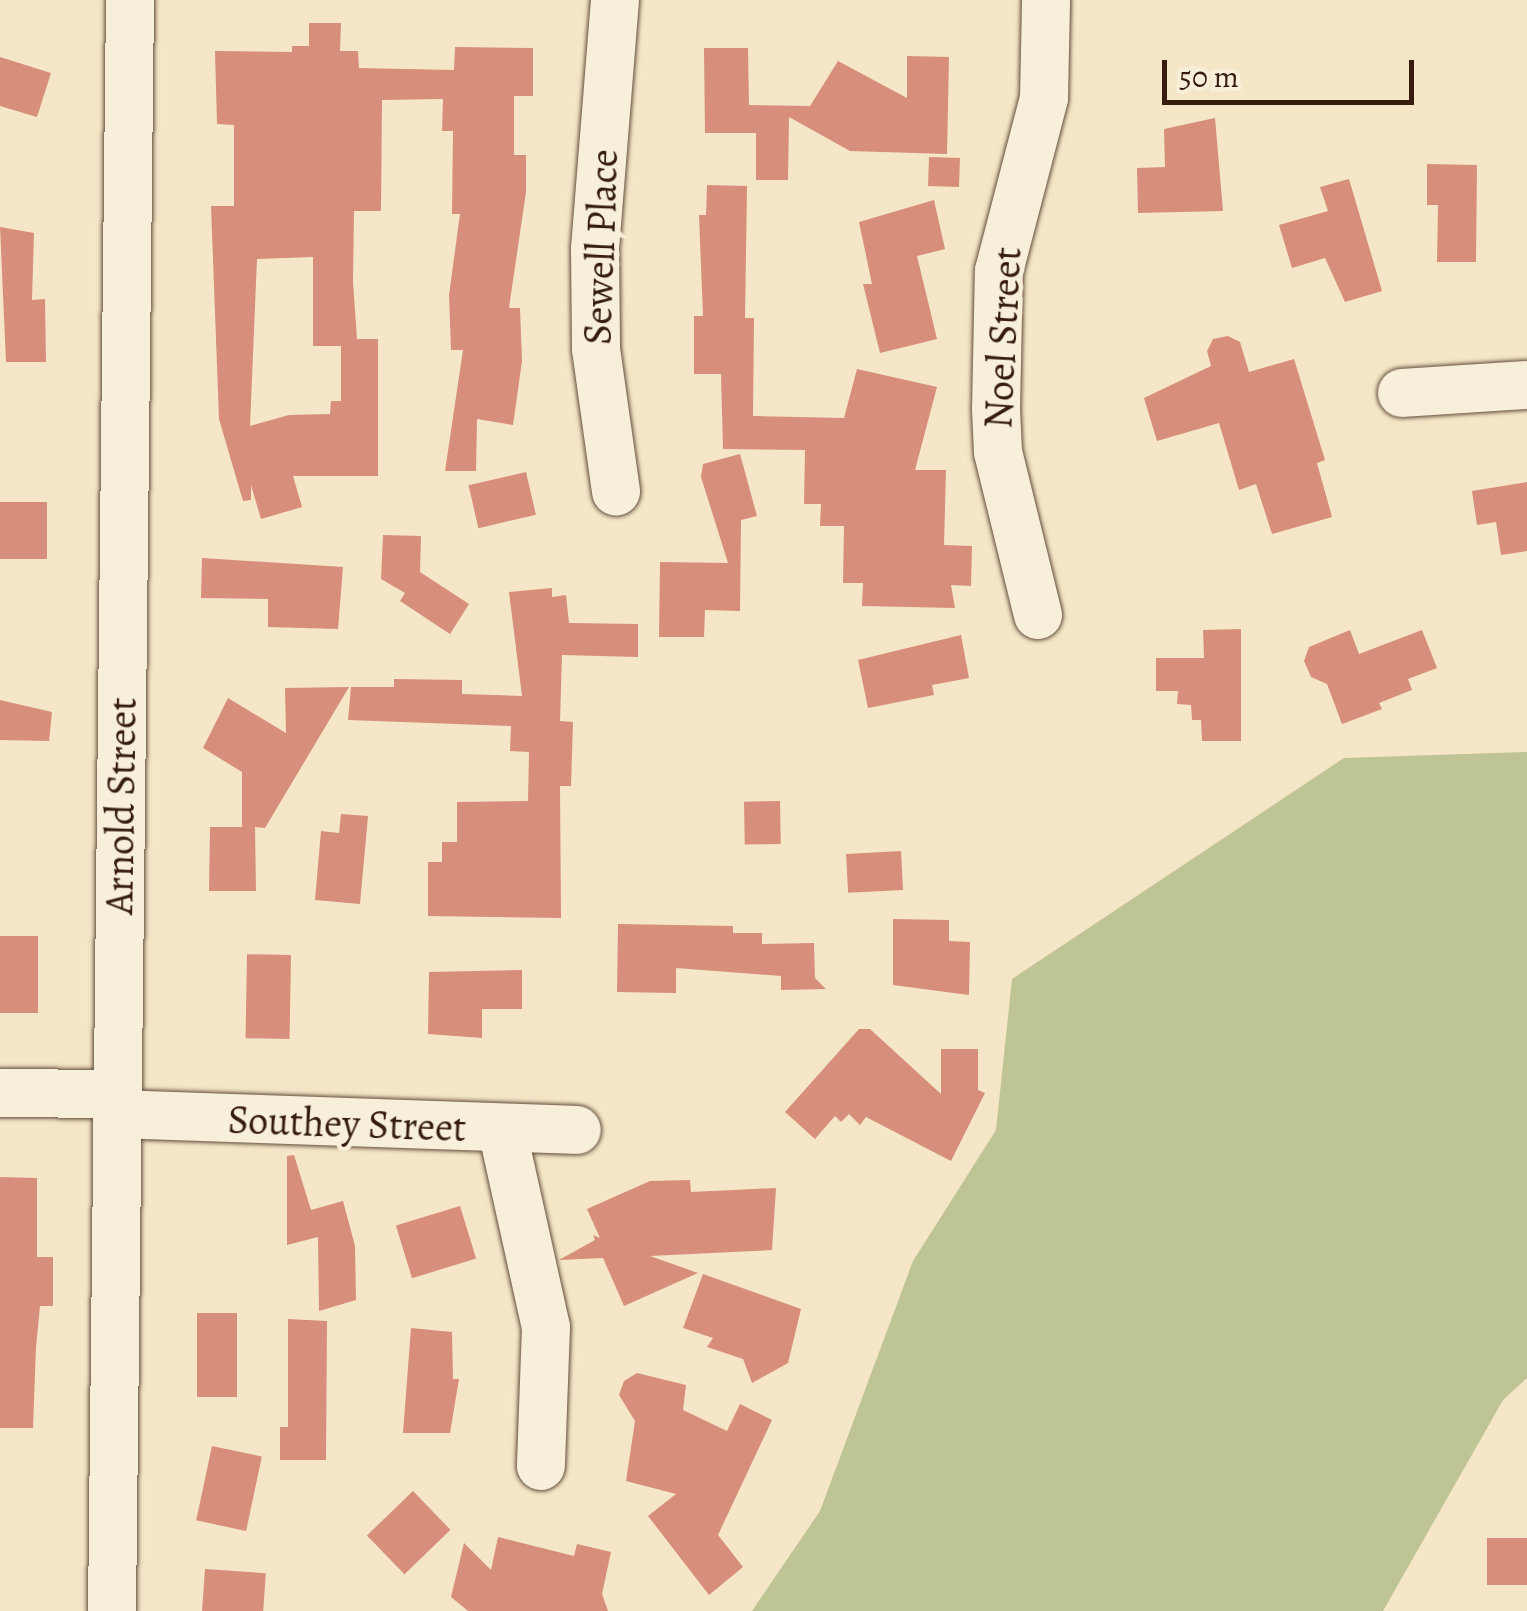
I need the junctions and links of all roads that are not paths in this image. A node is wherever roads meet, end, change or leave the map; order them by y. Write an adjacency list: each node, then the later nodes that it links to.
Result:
1 (130, 0): 9 (street, Arnold Street)
2 (615, 0): 6 (street, Sewell Place)
3 (1046, 0): 7 (street, Noel Street)
4 (1527, 385): 5 (street)
5 (1402, 393)
6 (616, 492)
7 (1038, 615)
8 (0, 1093): 9 (street, Southey Street)
9 (118, 1104): 10 (street, Southey Street); 13 (street, Arnold Street)
10 (502, 1129): 11 (street, Southey Street); 12 (street)
11 (577, 1130)
12 (540, 1466)
13 (112, 1611)

